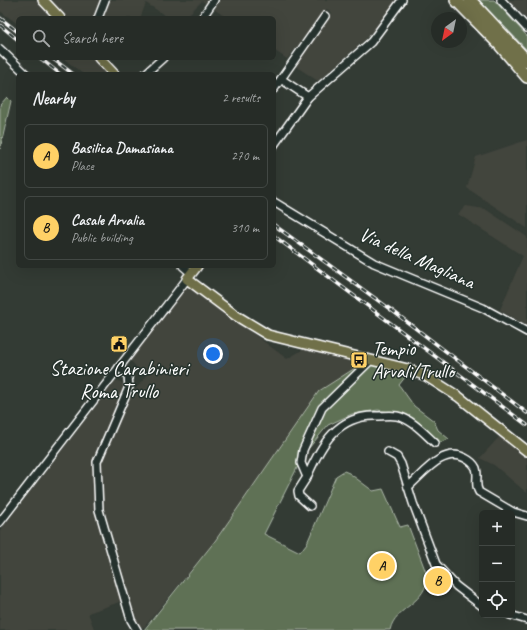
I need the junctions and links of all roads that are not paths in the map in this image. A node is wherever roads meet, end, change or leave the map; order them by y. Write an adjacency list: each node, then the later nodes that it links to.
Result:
1 (43, 0): 8 (main road)
2 (105, 0): 9 (street)
3 (214, 0): 10 (street)
4 (402, 0): 23 (street)
5 (456, 0): 20 (highway)
6 (470, 0): 16 (highway)
7 (501, 0): 12 (street)
8 (58, 16)
9 (99, 16)
10 (203, 16)
11 (325, 16): 21 (street)
12 (527, 28)
13 (0, 49): 17 (street)
14 (101, 60): 18 (main road)
15 (161, 60): 19 (street)
16 (527, 61)
17 (24, 72)
18 (112, 72)
19 (147, 72)
20 (527, 77)
21 (281, 79): 22 (street); 23 (street)
22 (276, 86)
23 (308, 97): 24 (street)
24 (276, 142)
25 (276, 203): 27 (street, Via della Magliana)
26 (192, 271): 28 (main road); 29 (street)
27 (527, 332)
28 (372, 360): 31 (main road); 33 (street)
29 (119, 367): 37 (street); 41 (street)
30 (435, 444): 33 (street)
31 (527, 451)
32 (388, 452): 34 (street)
33 (307, 477): 35 (street)
34 (408, 487): 36 (street); 38 (street)
35 (310, 506)
36 (527, 516)
37 (0, 522)
38 (479, 604)
39 (515, 616): 40 (street)
40 (527, 620)
41 (136, 630)

